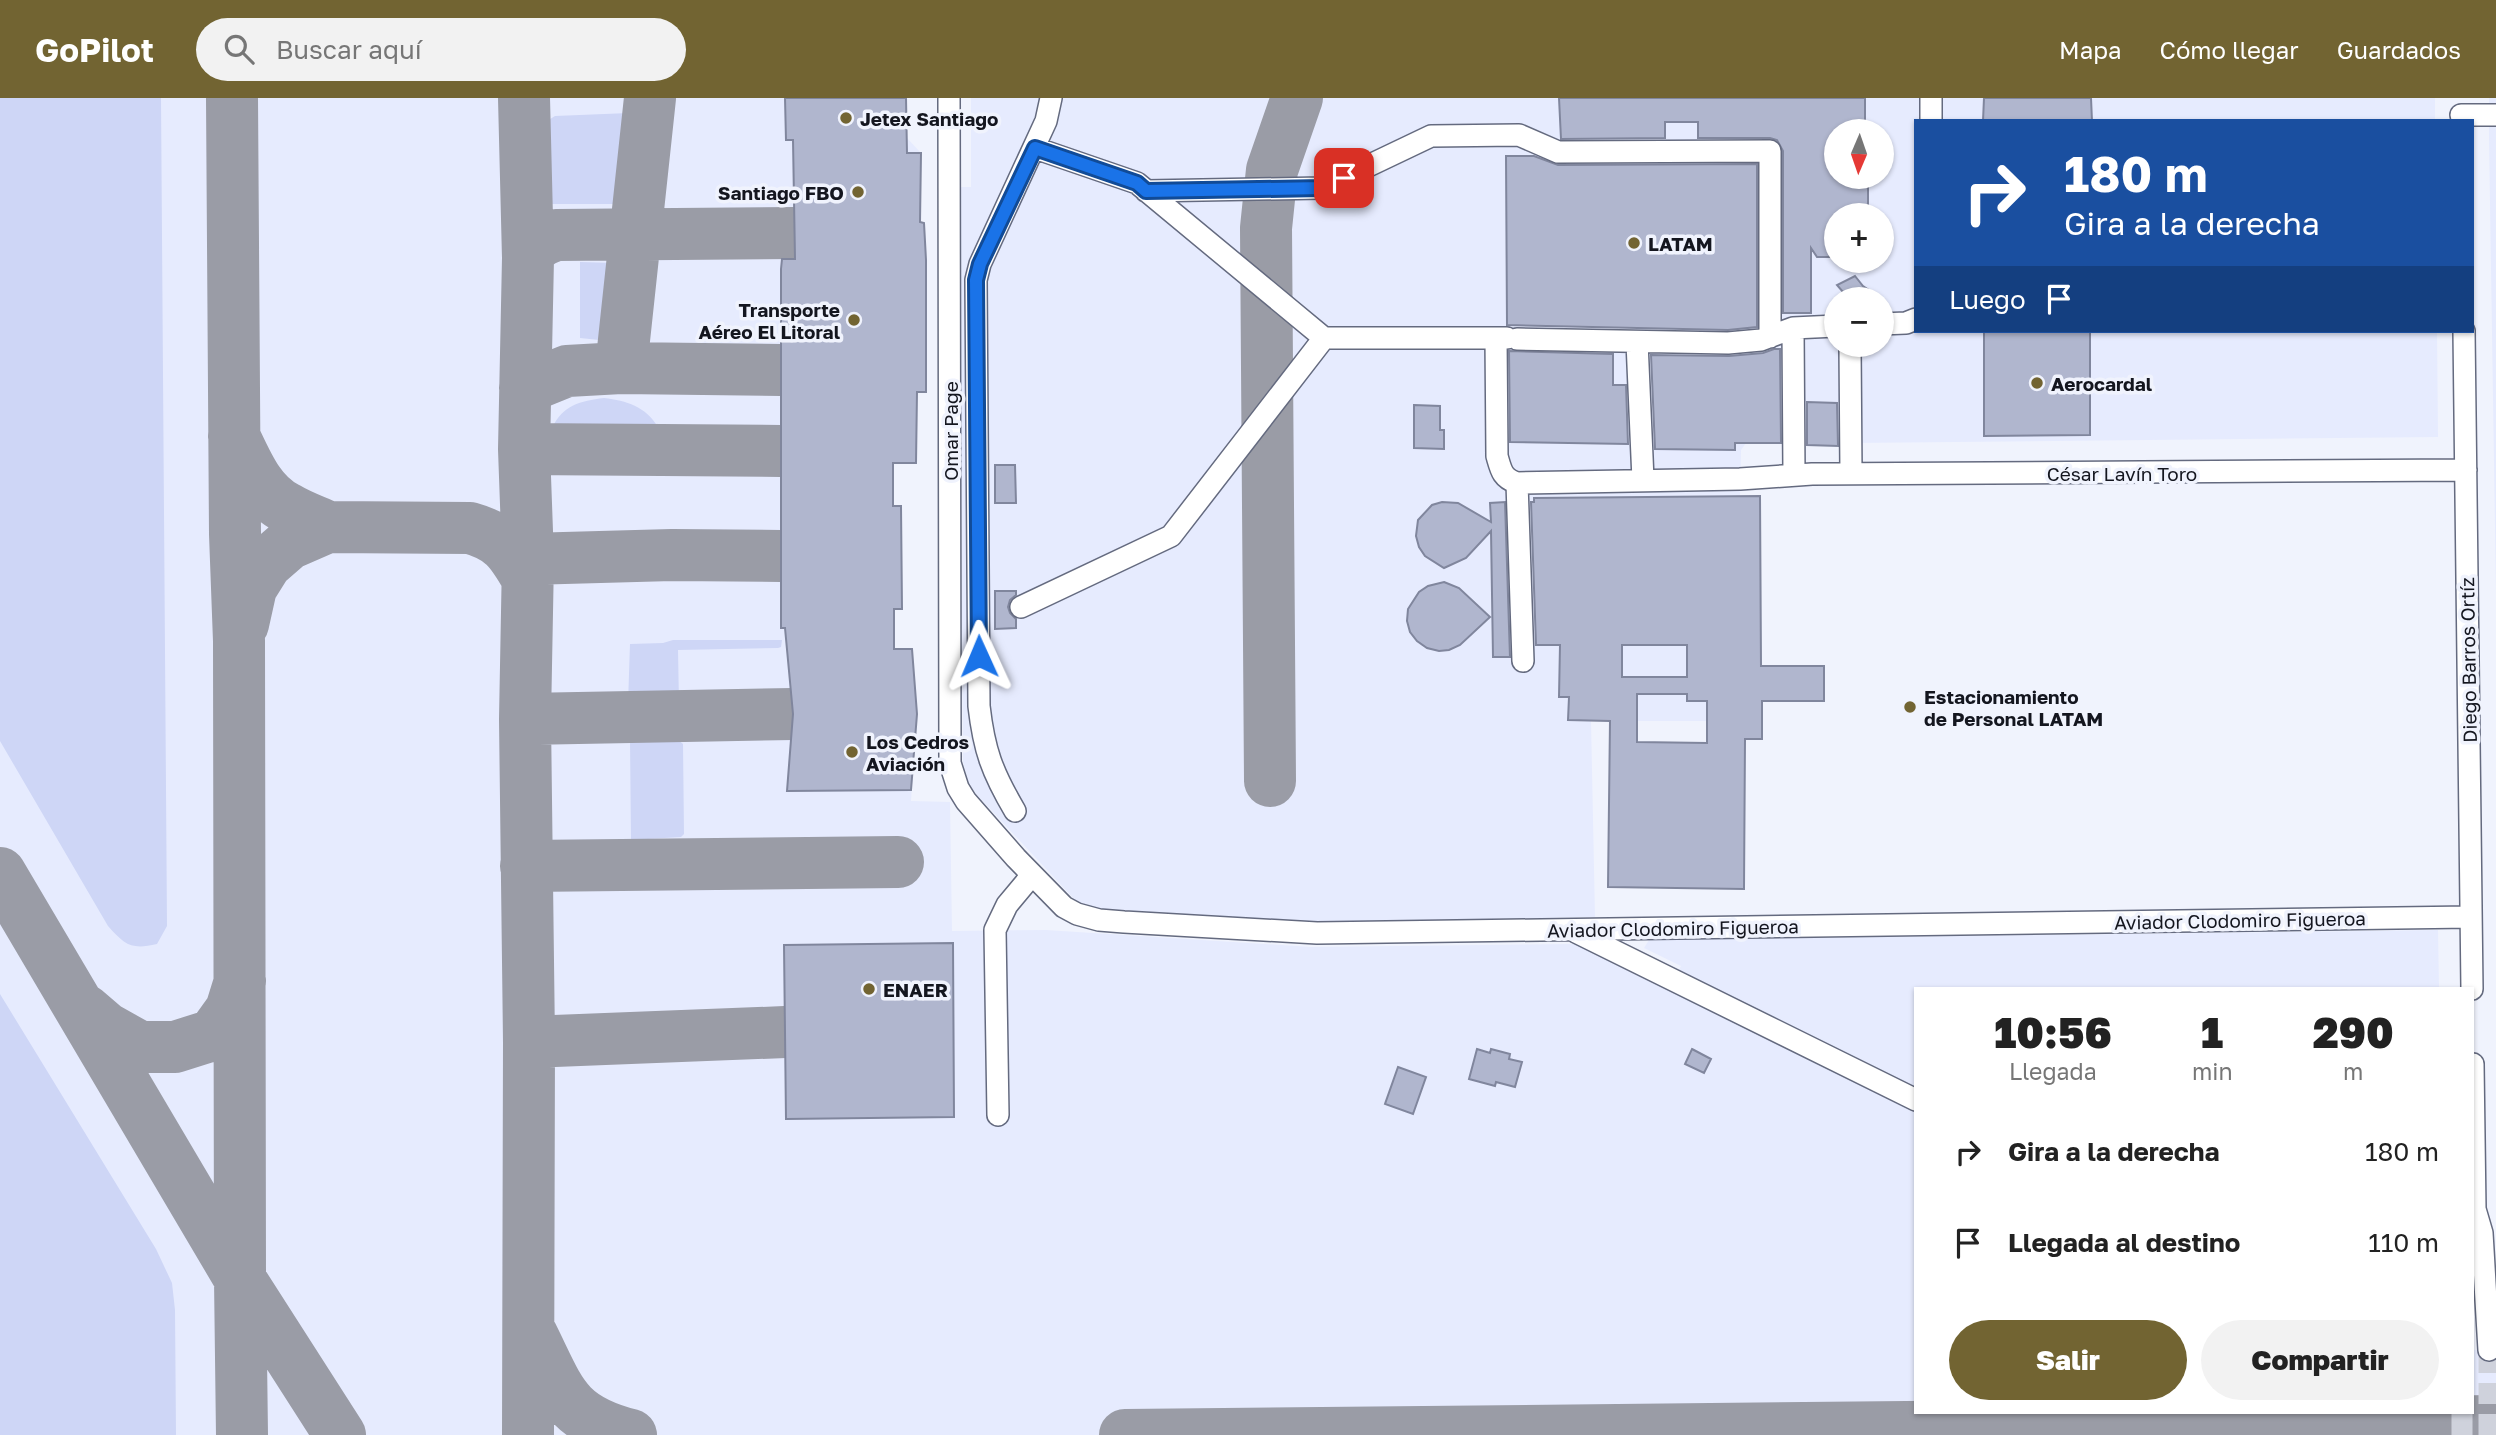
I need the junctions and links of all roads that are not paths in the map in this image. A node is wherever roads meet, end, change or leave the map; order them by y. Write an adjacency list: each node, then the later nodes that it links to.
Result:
1 (949, 98): 26 (street, Omar Page)
2 (1051, 98): 7 (street)
3 (1931, 98): 6 (street)
4 (2461, 111): 5 (street)
5 (2496, 115)
6 (1931, 119)
7 (1035, 148): 8 (street); 27 (street)
8 (1146, 191): 14 (street); 15 (street)
9 (1914, 320): 10 (street)
10 (1894, 323)
11 (1824, 327): 12 (street)
12 (1793, 328): 14 (street); 21 (street)
13 (2464, 333): 19 (street, Diego Barros Ortíz)
14 (1770, 337): 17 (street)
15 (1324, 338): 16 (street); 24 (street)
16 (1507, 338): 17 (street); 23 (street)
17 (1637, 342): 22 (street)
18 (1850, 357): 20 (street)
19 (2466, 470): 20 (street, César Lavín Toro); 29 (street, Diego Barros Ortíz)
20 (1851, 474): 21 (street, César Lavín Toro)
21 (1786, 475): 22 (street, César Lavín Toro)
22 (1643, 480): 23 (street, César Lavín Toro)
23 (1517, 483): 25 (street)
24 (1021, 607)
25 (1522, 661)
26 (950, 763): 28 (street, Aviador Clodomiro Figueroa)
27 (1015, 811)
28 (1032, 875): 30 (street, Aviador Clodomiro Figueroa); 33 (street)
29 (2470, 917): 30 (street, Aviador Clodomiro Figueroa); 31 (street, Diego Barros Ortíz)
30 (1571, 929): 32 (street)
31 (2472, 987)
32 (1914, 1099)
33 (998, 1115)
34 (2474, 1213): 35 (street)
35 (2489, 1350)

